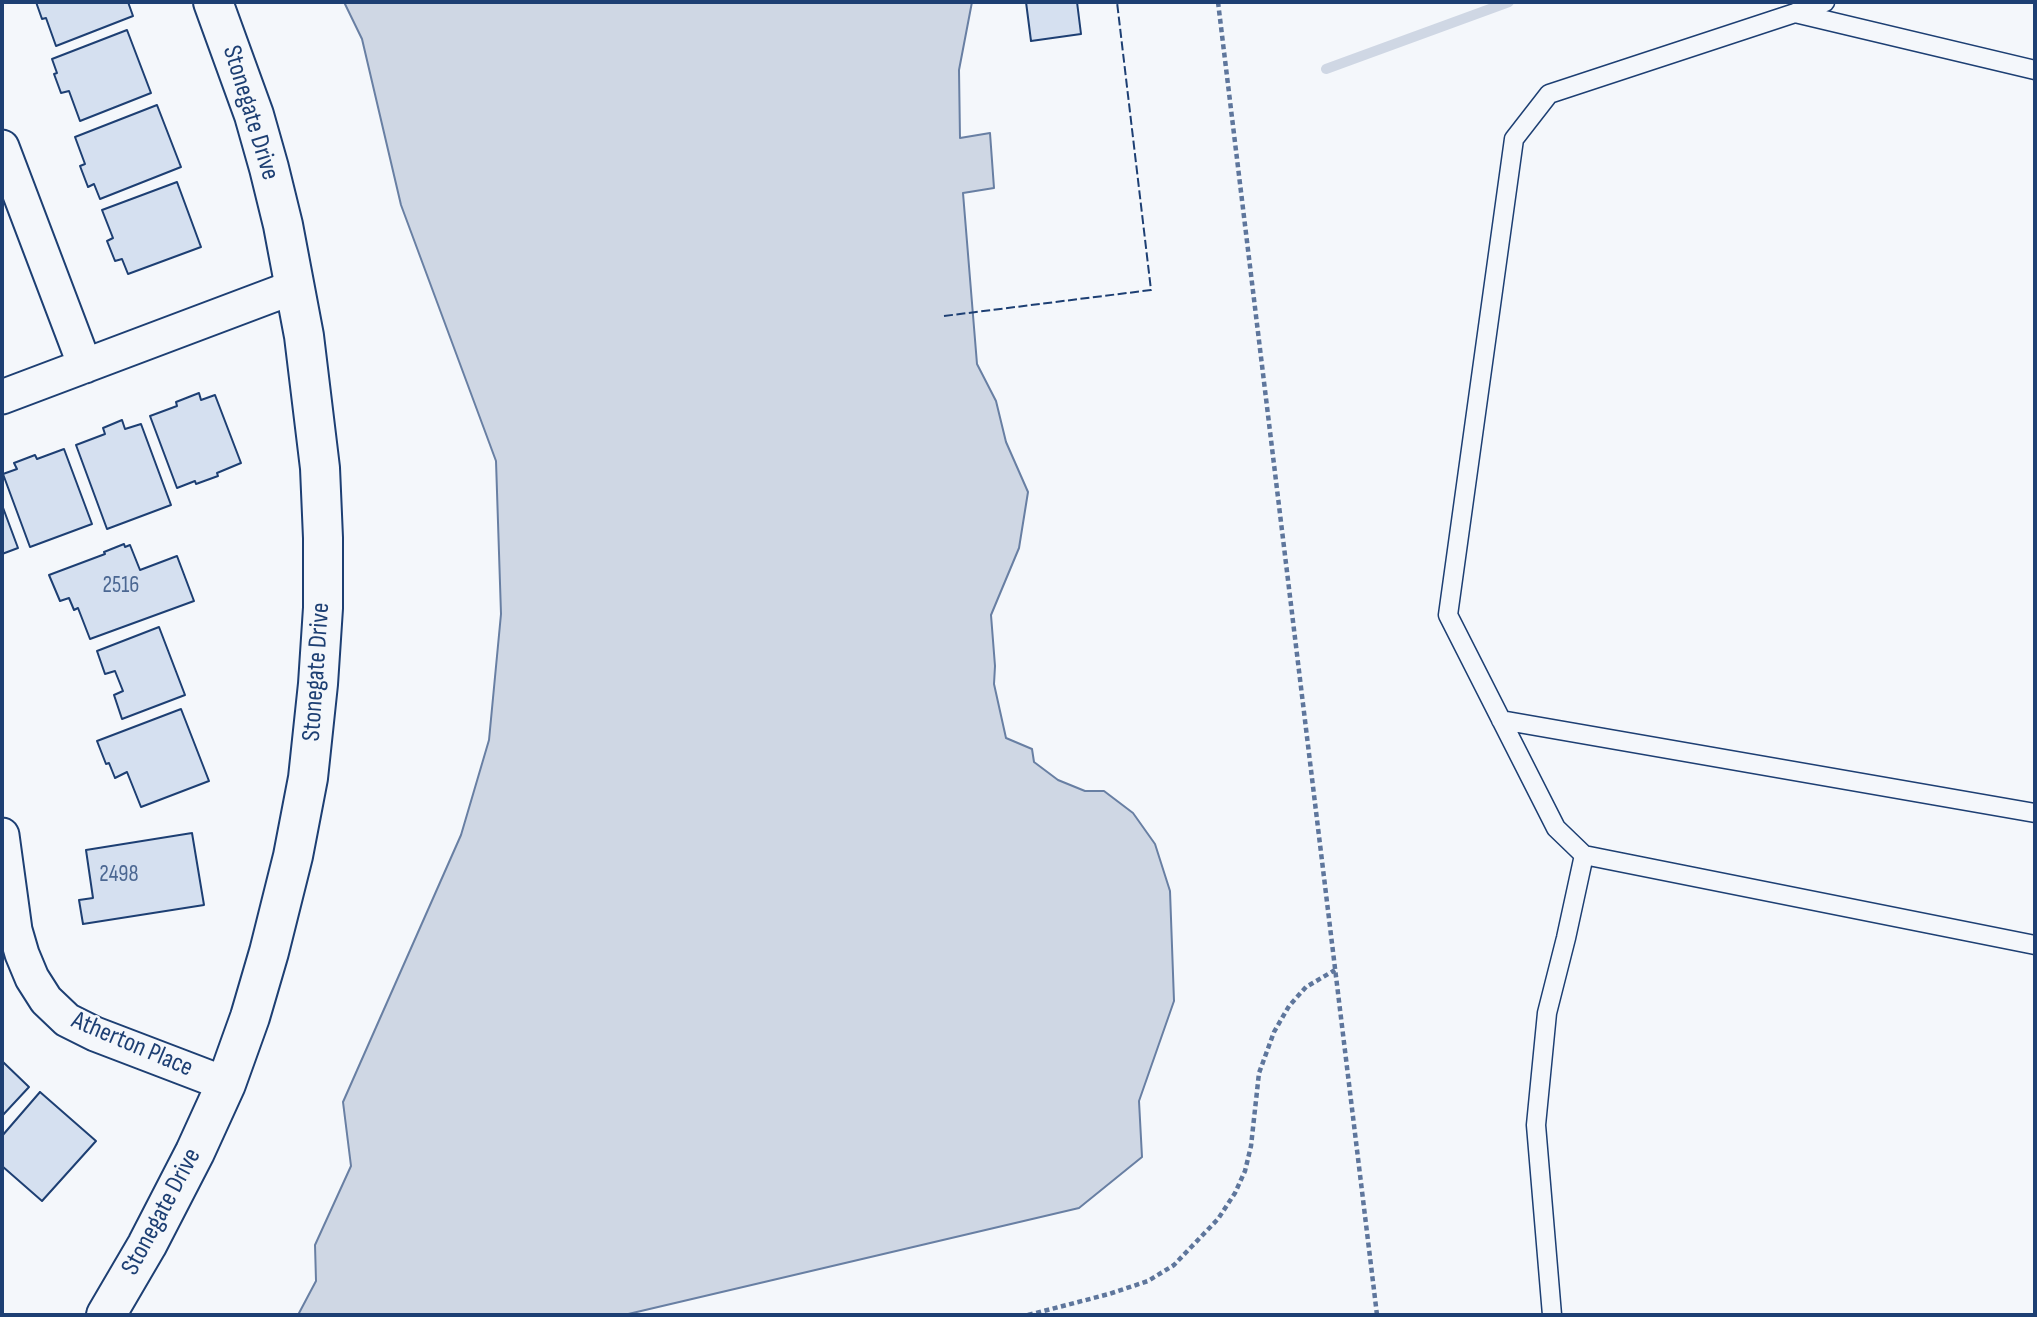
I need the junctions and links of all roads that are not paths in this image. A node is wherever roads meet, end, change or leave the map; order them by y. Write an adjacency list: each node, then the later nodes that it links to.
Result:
1 (213, 2): 6 (street, Stonegate Drive)
2 (1825, 2): 3 (lane)
3 (1795, 13): 4 (lane); 9 (lane)
4 (2035, 70)
5 (2, 147): 7 (street)
6 (294, 287): 7 (street); 14 (street, Stonegate Drive)
7 (85, 366): 8 (street)
8 (2, 397)
9 (1501, 720): 10 (lane); 12 (lane)
10 (2035, 813)
11 (2, 835): 14 (street, Atherton Place)
12 (1584, 855): 13 (lane); 16 (lane)
13 (2035, 945)
14 (226, 1084): 15 (street, Stonegate Drive)
15 (106, 1315)
16 (1552, 1315)

